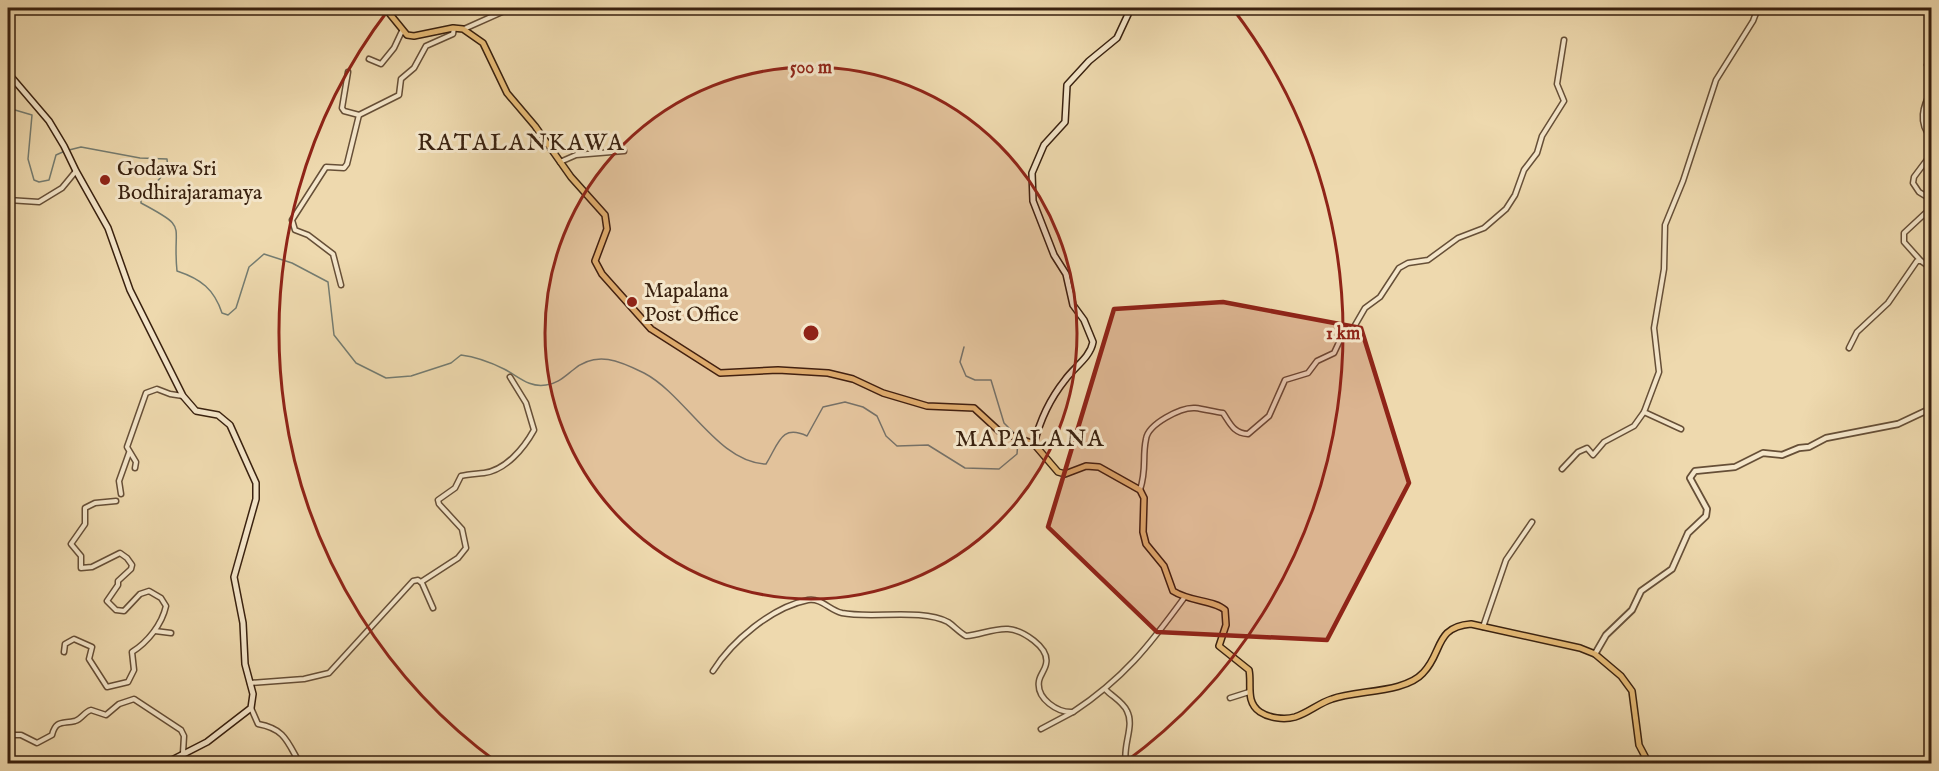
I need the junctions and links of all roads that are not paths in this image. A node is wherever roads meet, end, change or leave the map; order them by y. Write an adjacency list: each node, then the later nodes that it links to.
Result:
1 (385, 8): 7 (main road)
2 (511, 8): 6 (street)
3 (1131, 8): 33 (main road)
4 (1758, 8): 31 (street)
5 (453, 28): 6 (main road); 7 (main road); 15 (street)
6 (463, 29): 19 (main road)
7 (402, 31): 9 (street)
8 (1564, 40): 37 (street)
9 (369, 59)
10 (1929, 62): 12 (street)
11 (348, 72): 15 (street)
12 (1932, 72)
13 (8, 73): 20 (main road)
14 (1932, 89): 16 (street)
15 (359, 115): 26 (street)
16 (1932, 139)
17 (624, 151): 19 (street)
18 (1932, 153): 22 (street)
19 (560, 162): 33 (main road)
20 (76, 171): 21 (street); 29 (main road)
21 (8, 200)
22 (1932, 200)
23 (1932, 207): 24 (street)
24 (1921, 261): 25 (street); 27 (street)
25 (1932, 268)
26 (341, 285)
27 (1849, 348)
28 (510, 376): 41 (street)
29 (183, 396): 34 (street); 50 (main road)
30 (1932, 408): 48 (street)
31 (1644, 412): 32 (street); 36 (street)
32 (1681, 429)
33 (1034, 444): 37 (main road)
34 (129, 453): 35 (street); 38 (street)
35 (135, 468)
36 (1562, 469)
37 (1140, 490): 42 (main road)
38 (120, 494)
39 (116, 501): 45 (street)
40 (1532, 522): 44 (street)
41 (421, 582): 43 (street); 50 (street)
42 (1184, 598): 51 (street); 52 (main road)
43 (433, 608)
44 (1482, 627): 48 (main road); 52 (main road)
45 (155, 631): 46 (street); 47 (street)
46 (171, 633)
47 (64, 652)
48 (1595, 654): 62 (main road)
49 (713, 671): 55 (street)
50 (249, 684): 54 (main road)
51 (1106, 690): 55 (street); 61 (street)
52 (1249, 692): 53 (street)
53 (1230, 698)
54 (251, 708): 58 (main road); 60 (street)
55 (1073, 712): 56 (street)
56 (1041, 729)
57 (8, 732): 58 (street)
58 (183, 753): 59 (main road)
59 (164, 764)
60 (300, 764)
61 (1126, 764)
62 (1649, 764)

